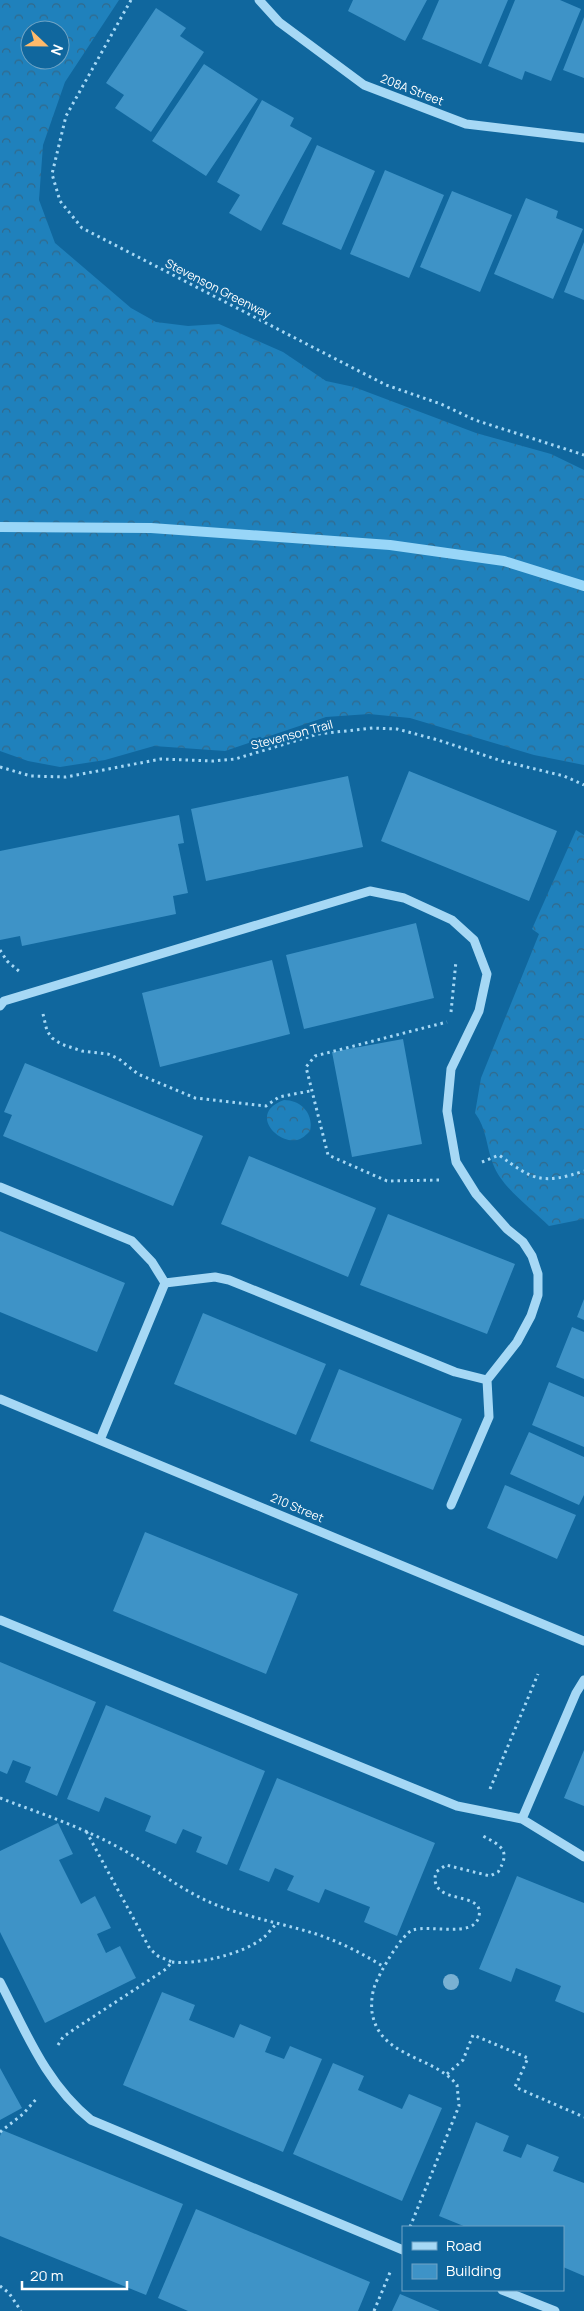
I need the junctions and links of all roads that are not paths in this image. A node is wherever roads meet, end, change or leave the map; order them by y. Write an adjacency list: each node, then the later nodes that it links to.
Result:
1 (259, 0): 2 (street, 208A Street)
2 (584, 138)
3 (0, 1006): 6 (street)
4 (0, 1187): 5 (street)
5 (165, 1283): 6 (street); 8 (street)
6 (487, 1380): 9 (street)
7 (0, 1399): 8 (street, 210 Street)
8 (100, 1440): 11 (street, 210 Street)
9 (451, 1505)
10 (0, 1620): 13 (street)
11 (584, 1641)
12 (584, 1680): 13 (street)
13 (522, 1819): 14 (street)
14 (584, 1857)
15 (0, 1982): 16 (street)
16 (402, 2250)
17 (505, 2291): 18 (street)
18 (555, 2311)

